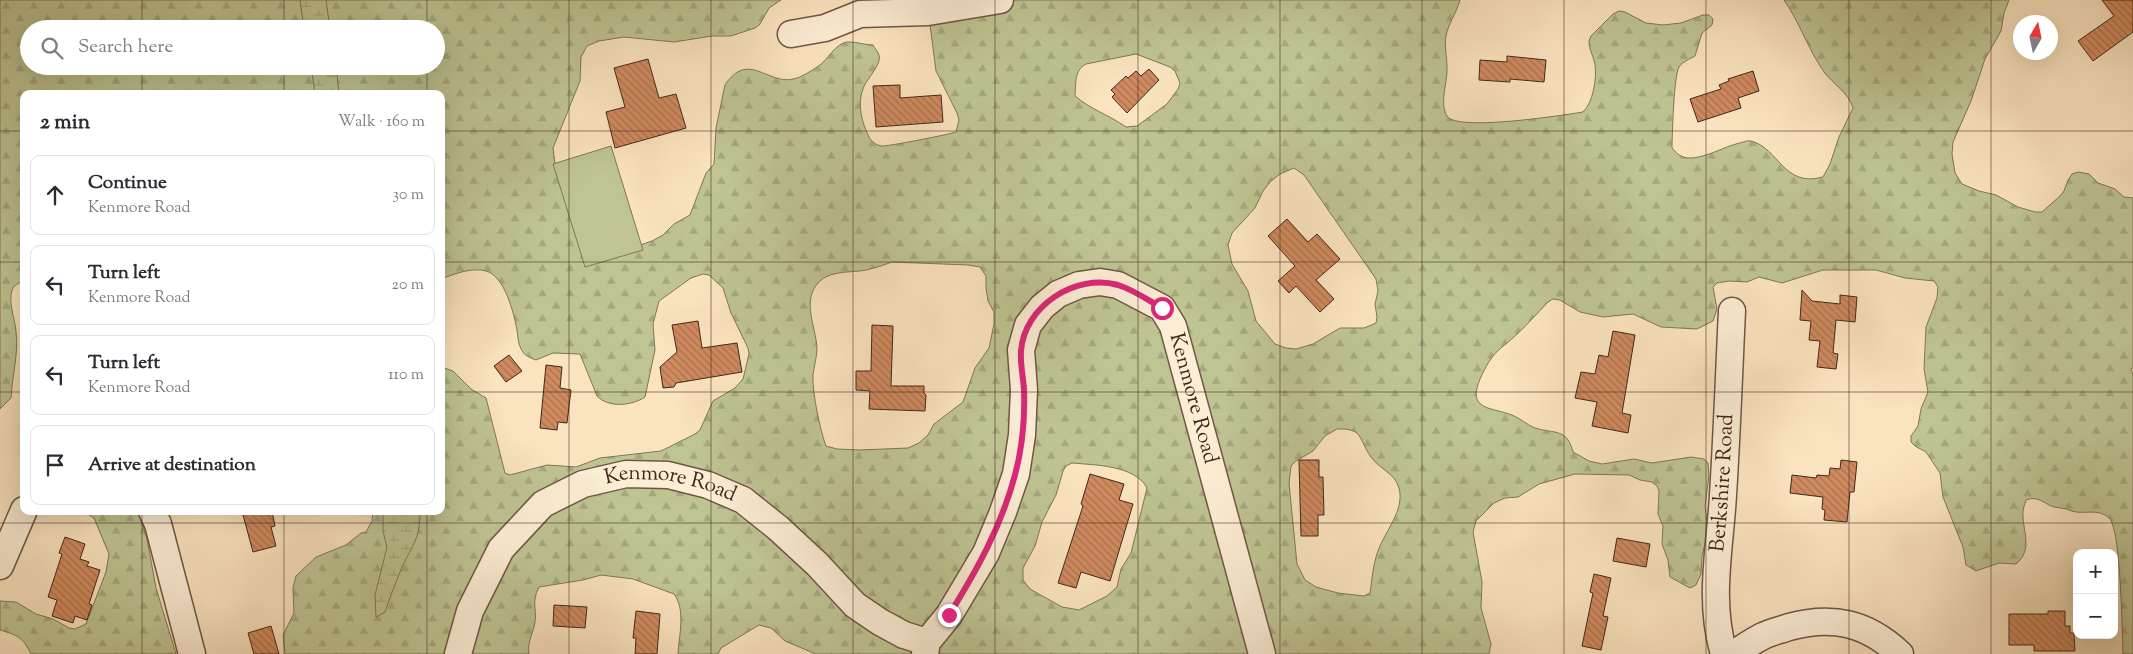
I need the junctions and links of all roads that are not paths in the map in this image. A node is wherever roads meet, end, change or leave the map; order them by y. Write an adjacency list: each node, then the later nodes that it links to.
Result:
1 (1000, 0): 2 (street)
2 (791, 34)
3 (1732, 311): 11 (street, Berkshire Road)
4 (22, 515): 6 (street)
5 (154, 515): 8 (street)
6 (0, 566)
7 (926, 648): 9 (street, Kenmore Road); 10 (street, Kenmore Road)
8 (192, 654)
9 (458, 654)
10 (1262, 654)
11 (1724, 654)
12 (1734, 654): 13 (street)
13 (1900, 654)

